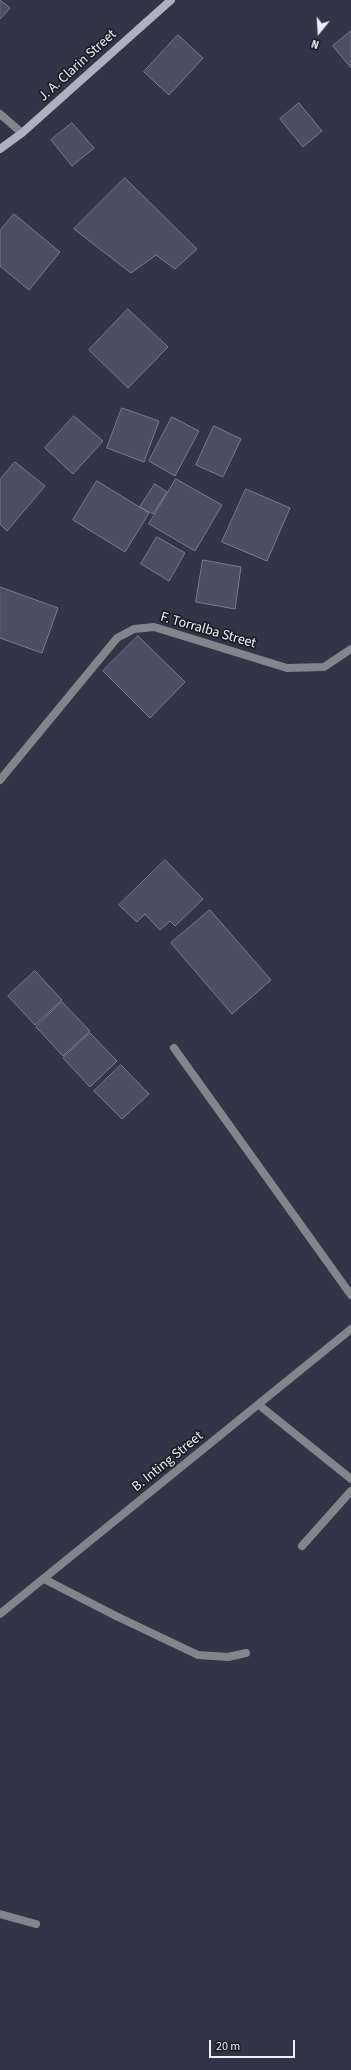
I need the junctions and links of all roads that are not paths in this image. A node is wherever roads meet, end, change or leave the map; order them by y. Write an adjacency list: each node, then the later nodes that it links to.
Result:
1 (171, 0): 3 (main road, J. A. Clarin Street)
2 (0, 114): 3 (street)
3 (22, 133): 4 (main road, J. A. Clarin Street)
4 (0, 148)
5 (351, 648): 6 (street, F. Torralba Street)
6 (0, 780)
7 (174, 1048): 8 (street)
8 (351, 1295)
9 (351, 1329): 10 (street, B. Inting Street)
10 (259, 1405): 11 (street); 14 (street, B. Inting Street)
11 (351, 1479)
12 (351, 1491): 13 (street)
13 (302, 1546)
14 (44, 1579): 15 (street, B. Inting Street); 16 (street)
15 (0, 1614)
16 (246, 1653)
17 (0, 1914): 18 (street)
18 (36, 1924)

